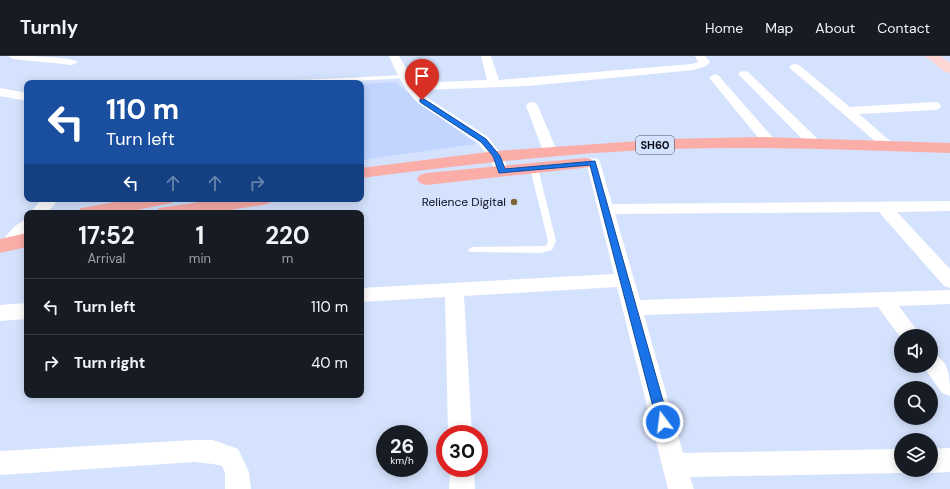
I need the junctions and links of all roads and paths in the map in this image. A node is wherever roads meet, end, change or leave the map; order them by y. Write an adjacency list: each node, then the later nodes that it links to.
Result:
1 (13, 56): 6 (street)
2 (394, 56): 12 (street)
3 (486, 56): 13 (street)
4 (700, 56): 13 (street)
5 (932, 56): 8 (street)
6 (72, 62)
7 (795, 66): 18 (street)
8 (950, 68)
9 (744, 74): 20 (street)
10 (715, 78): 19 (street)
11 (364, 82): 12 (lane)
12 (407, 82): 13 (street); 26 (street)
13 (494, 84)
14 (0, 92): 15 (street)
15 (24, 97)
16 (532, 106): 23 (street)
17 (935, 106): 18 (street)
18 (847, 111): 21 (street)
19 (770, 143): 20 (main road, SH60); 23 (main road, SH60)
20 (815, 144): 21 (main road, SH60)
21 (889, 146): 22 (main road, SH60)
22 (950, 148)
23 (550, 151): 26 (main road, SH60)
24 (950, 159): 25 (main road, SH60)
25 (593, 162): 27 (main road, SH60); 34 (street)
26 (499, 164): 27 (main road, SH60); 28 (main road, SH60); 29 (main road, SH60)
27 (534, 168): 41 (lane)
28 (364, 173)
29 (364, 186)
30 (48, 202): 36 (street)
31 (148, 202): 37 (main road)
32 (242, 202): 38 (main road)
33 (884, 207): 34 (street); 35 (street); 43 (street)
34 (605, 209): 42 (street)
35 (948, 209)
36 (41, 210)
37 (104, 210)
38 (187, 210)
39 (24, 228): 40 (main road)
40 (9, 240)
41 (472, 250)
42 (624, 280): 44 (street); 48 (street)
43 (950, 281)
44 (454, 290): 45 (street); 54 (street)
45 (364, 295)
46 (950, 297): 47 (street)
47 (883, 299): 48 (street); 51 (street)
48 (632, 308): 58 (street)
49 (24, 311): 50 (street)
50 (0, 313)
51 (906, 329)
52 (938, 371): 53 (street)
53 (950, 386)
54 (460, 425)
55 (950, 460): 57 (street)
56 (894, 461): 58 (street)
57 (938, 461)
58 (675, 465): 63 (street)
59 (1, 466): 61 (street)
60 (462, 477): 62 (street)
61 (238, 489)
62 (462, 489)
63 (681, 489)

